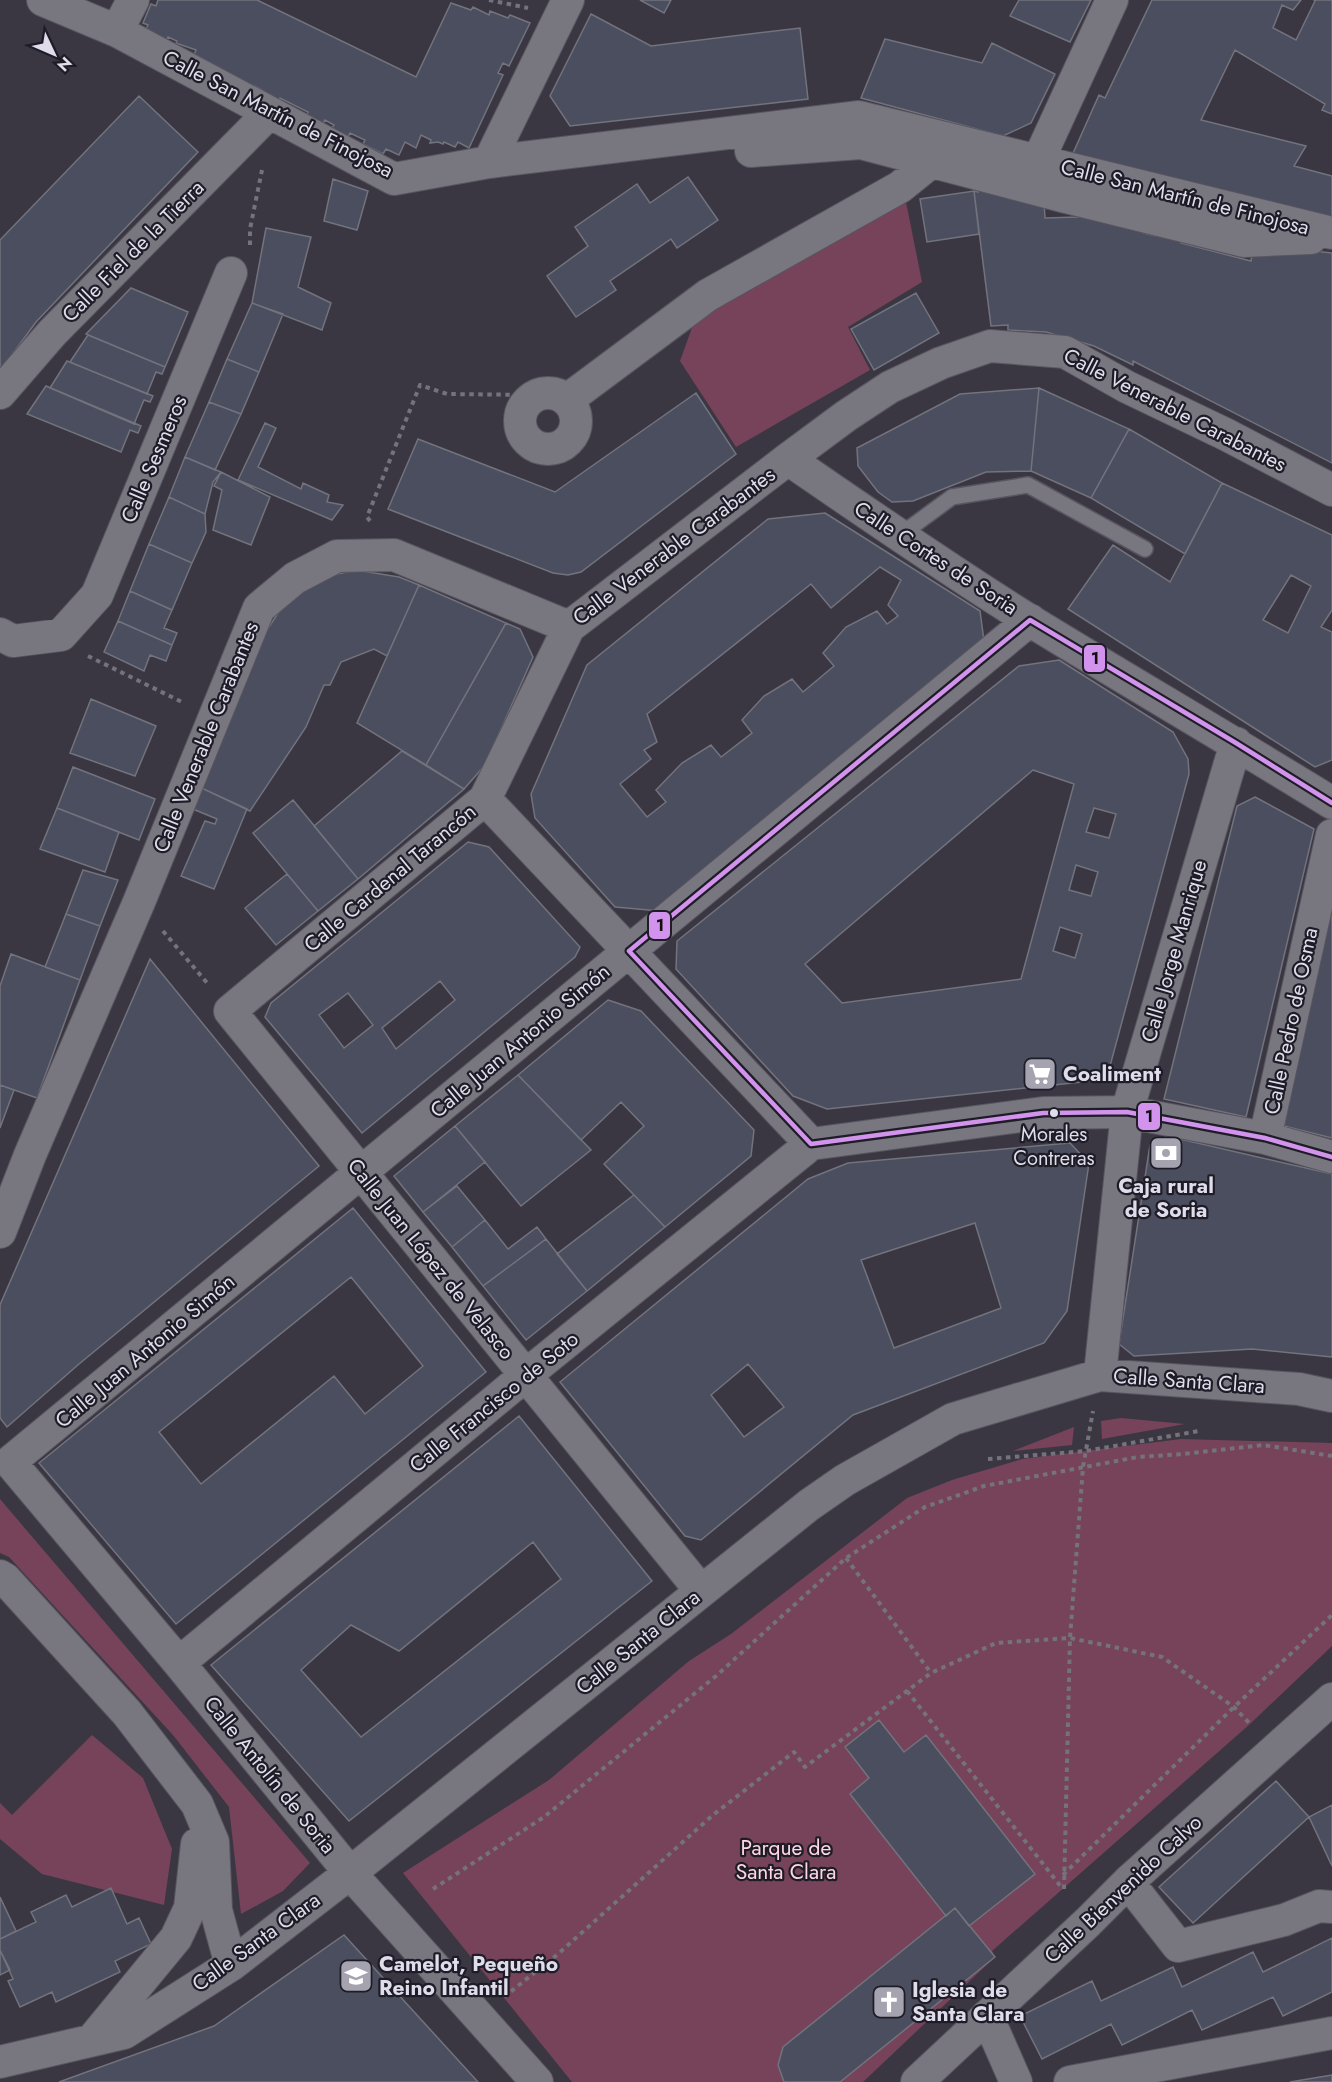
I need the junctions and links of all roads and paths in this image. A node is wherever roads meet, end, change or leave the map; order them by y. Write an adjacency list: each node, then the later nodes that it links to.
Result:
1 (43, 0): 5 (street, Calle San Martín de Finojosa)
2 (133, 0): 5 (street)
3 (568, 0): 9 (street)
4 (1112, 0): 8 (street)
5 (117, 31): 6 (street, Calle San Martín de Finojosa)
6 (269, 113): 9 (street, Calle San Martín de Finojosa); 16 (street, Calle Fiel de la Tierra)
7 (665, 141): 8 (street, Calle San Martín de Finojosa); 9 (street, Calle San Martín de Finojosa); 10 (street, Calle San Martín de Finojosa)
8 (1038, 161): 12 (street, Calle San Martín de Finojosa); 14 (street, Calle San Martín de Finojosa)
9 (489, 162)
10 (932, 162): 12 (street, Calle San Martín de Finojosa); 18 (street)
11 (261, 174): 13 (path)
12 (1066, 197): 14 (street, Calle San Martín de Finojosa)
13 (250, 229)
14 (1332, 235)
15 (231, 273): 26 (street, Calle Sesmeros)
16 (0, 393)
17 (536, 395): 18 (street); 18 (street); 21 (path)
18 (567, 400)
19 (788, 459): 20 (street, Calle Venerable Carabantes); 22 (street, Calle Cortes de Soria); 25 (street, Calle Venerable Carabantes)
20 (1332, 490)
21 (368, 518)
22 (899, 536): 23 (lane); 24 (street, Calle Cortes de Soria)
23 (1144, 549)
24 (1030, 620): 29 (street, Calle Cortes de Soria); 34 (street, Calle Juan Antonio Simón)
25 (569, 627): 30 (street, Calle Cardenal Tarancón); 33 (street, Calle Venerable Carabantes)
26 (0, 634)
27 (92, 659): 28 (path)
28 (192, 707)
29 (1236, 743): 31 (street, Calle Cortes de Soria); 36 (street, Calle Jorge Manrique)
30 (485, 800): 34 (street); 35 (street, Calle Cardenal Tarancón)
31 (1332, 803)
32 (1332, 834): 37 (street, Calle Pedro de Osma)
33 (139, 902): 35 (path); 41 (street, Calle Venerable Carabantes)
34 (629, 951): 38 (street); 40 (street, Calle Juan Antonio Simón)
35 (230, 1011): 40 (street, Calle Juan López de Velasco)
36 (1127, 1112): 37 (street); 38 (street); 43 (street, Calle Jorge Manrique)
37 (1265, 1138): 39 (street)
38 (811, 1144): 42 (street, Calle Francisco de Soto)
39 (1332, 1156)
40 (361, 1172): 42 (street, Calle Juan López de Velasco); 49 (street, Calle Juan Antonio Simón)
41 (0, 1232)
42 (526, 1375): 53 (street, Calle Juan López de Velasco); 56 (street, Calle Francisco de Soto)
43 (1100, 1375): 44 (street, Calle Santa Clara); 53 (street, Calle Santa Clara)
44 (1332, 1396)
45 (1199, 1431): 46 (path)
46 (1086, 1451): 48 (path); 50 (path)
47 (1332, 1456): 50 (path)
48 (988, 1459)
49 (10, 1462): 56 (street, Calle Antolín de Soria)
50 (1083, 1467): 51 (path); 55 (path)
51 (846, 1558): 57 (path); 66 (path)
52 (0, 1576): 62 (street)
53 (701, 1592): 63 (street, Calle Santa Clara)
54 (1332, 1615): 60 (path)
55 (1070, 1638): 57 (path); 60 (path); 64 (path)
56 (179, 1663): 63 (street, Calle Antolín de Soria)
57 (931, 1674): 58 (path)
58 (907, 1691): 67 (path); 71 (path)
59 (1332, 1699): 61 (street, Calle Bienvenido Calvo)
60 (1234, 1707): 61 (path); 64 (path)
61 (1277, 1748): 65 (street, Calle Bienvenido Calvo)
62 (197, 1804): 70 (street); 74 (street)
63 (350, 1873): 70 (street, Calle Santa Clara); 71 (street, Calle Antolín de Soria)
64 (1064, 1875): 67 (path)
65 (1128, 1882): 68 (street); 69 (street, Calle Bienvenido Calvo)
66 (433, 1889)
67 (1064, 1889): 69 (path)
68 (1332, 1907)
69 (1088, 1922): 72 (street, Calle Bienvenido Calvo)
70 (231, 1965): 74 (street, Calle Santa Clara)
71 (475, 2011): 76 (street, Calle Antolín de Soria)
72 (987, 2016): 77 (street, Calle Bienvenido Calvo); 78 (street)
73 (1332, 2033): 79 (street)
74 (92, 2040): 75 (street, Calle Santa Clara)
75 (0, 2062)
76 (537, 2082)
77 (917, 2082)
78 (1016, 2082)
79 (1070, 2082)

